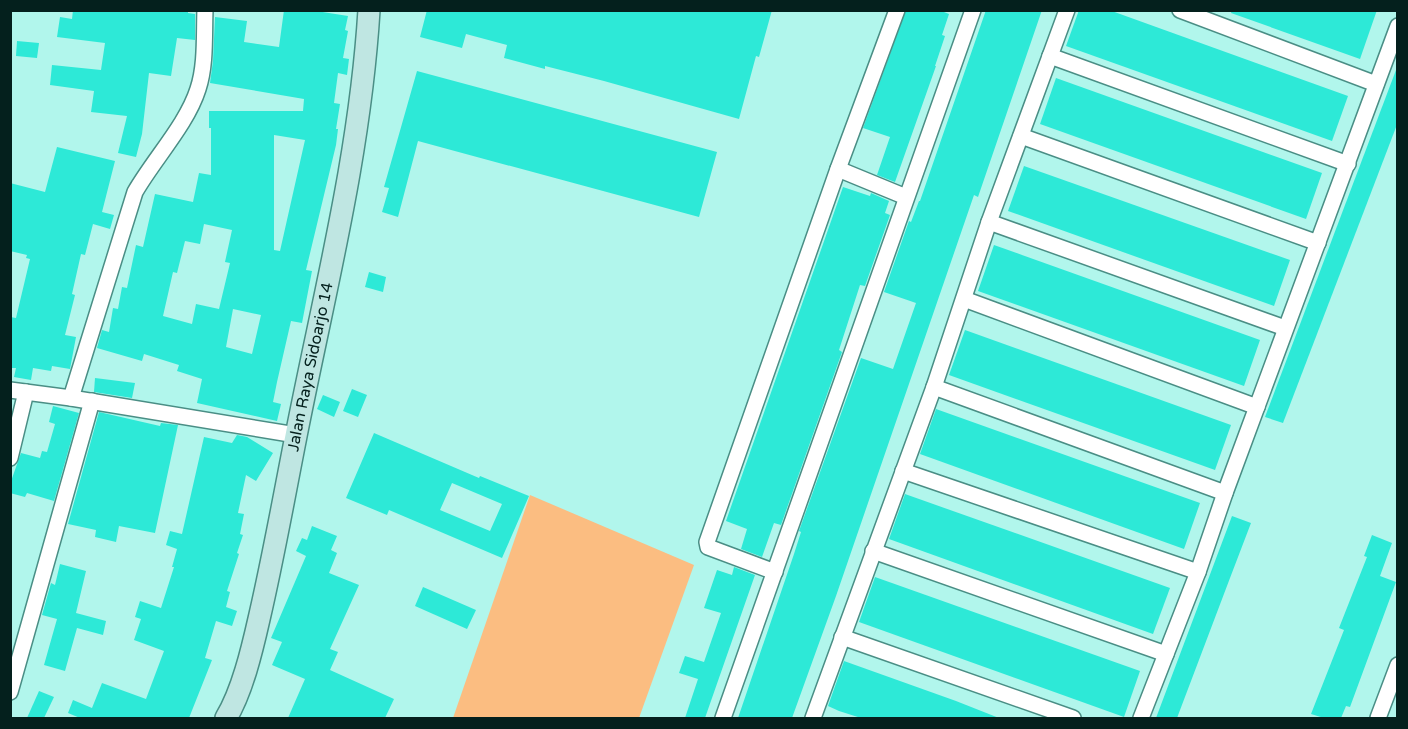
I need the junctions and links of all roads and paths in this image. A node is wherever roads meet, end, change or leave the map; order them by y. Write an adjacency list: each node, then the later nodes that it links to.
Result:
1 (205, 10): 20 (street)
2 (369, 10): 23 (main road, Jalan Raya Sidoarjo 14)
3 (897, 10): 12 (street)
4 (973, 10): 13 (street)
5 (1067, 10): 8 (street)
6 (1180, 10): 9 (street)
7 (1398, 26): 9 (street)
8 (1050, 56): 10 (street); 11 (street)
9 (1376, 84): 11 (street)
10 (1021, 136): 14 (street); 15 (street)
11 (1348, 164): 15 (street)
12 (838, 169): 13 (street); 28 (street)
13 (906, 196): 28 (street)
14 (989, 222): 16 (street); 17 (street)
15 (1318, 243): 17 (street)
16 (964, 299): 18 (street); 22 (street)
17 (1285, 328): 22 (street)
18 (934, 387): 25 (street); 26 (street)
19 (18, 391): 20 (street); 24 (street)
20 (71, 398): 21 (street)
21 (92, 401): 23 (street); 33 (street)
22 (1257, 407): 26 (street)
23 (296, 435): 34 (main road, Jalan Raya Sidoarjo 14)
24 (10, 458)
25 (903, 471): 27 (street); 29 (street)
26 (1225, 493): 29 (street)
27 (873, 551): 30 (street); 31 (street)
28 (775, 572): 35 (street)
29 (1198, 572): 31 (street)
30 (842, 637): 36 (street); 37 (street)
31 (1166, 654): 38 (street)
32 (1398, 665): 39 (street)
33 (10, 692)
34 (230, 718)
35 (723, 718)
36 (813, 718)
37 (1073, 718)
38 (1141, 718)
39 (1378, 718)

